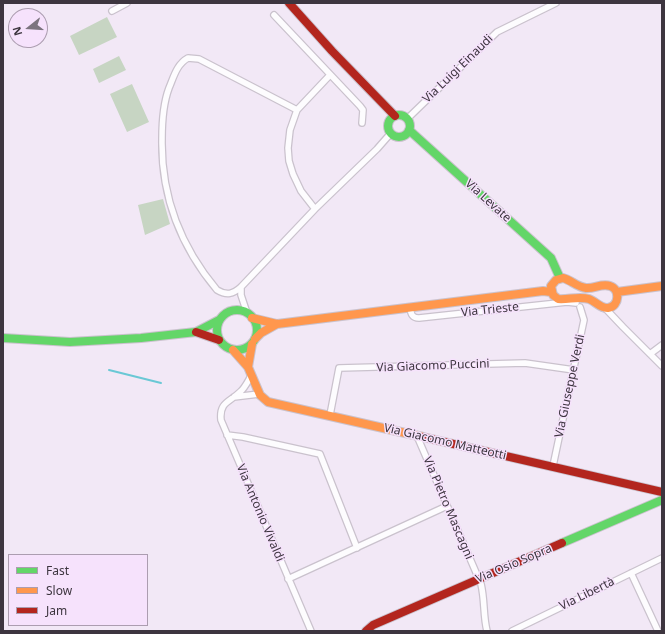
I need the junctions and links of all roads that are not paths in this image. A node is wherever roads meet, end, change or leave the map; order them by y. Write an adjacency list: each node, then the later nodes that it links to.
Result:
1 (128, 3): 4 (street)
2 (289, 3): 8 (street)
3 (556, 3): 9 (street, Via Luigi Einaudi)
4 (112, 10)
5 (274, 15): 6 (street)
6 (330, 75): 7 (street); 10 (street)
7 (296, 110): 13 (street); 16 (street)
8 (395, 116): 9 (street); 12 (street)
9 (407, 119): 11 (street)
10 (362, 123)
11 (409, 130): 12 (street); 14 (street, Via Levate)
12 (391, 133): 13 (street)
13 (315, 209): 16 (street)
14 (560, 278): 17 (street); 18 (street)
15 (662, 286): 18 (street)
16 (241, 287): 22 (street)
17 (551, 292): 20 (street, Via Trieste); 21 (street)
18 (617, 292): 21 (street)
19 (578, 305): 20 (street, Via Trieste); 34 (street, Via Giuseppe Verdi)
20 (410, 308): 24 (street, Via Trieste)
21 (605, 308): 31 (street)
22 (250, 316): 23 (street); 24 (street); 28 (street)
23 (219, 320): 25 (street); 27 (street)
24 (278, 324): 28 (street)
25 (196, 332): 26 (street); 27 (street)
26 (3, 338)
27 (219, 340): 30 (street)
28 (253, 341): 30 (street); 33 (street)
29 (662, 345): 31 (street)
30 (232, 350): 33 (street)
31 (650, 354): 32 (street)
32 (662, 366)
33 (248, 367): 35 (street)
34 (574, 370): 38 (street, Via Giacomo Puccini); 41 (street, Via Giuseppe Verdi)
35 (251, 376): 36 (street); 37 (street, Via Antonio Vivaldi)
36 (259, 394): 37 (street); 38 (street, Via Giacomo Matteotti)
37 (234, 397): 39 (street, Via Antonio Vivaldi)
38 (330, 416): 40 (street, Via Giacomo Matteotti)
39 (227, 435): 45 (street); 48 (street, Via Antonio Vivaldi)
40 (417, 436): 41 (street, Via Giacomo Matteotti); 44 (street, Via Pietro Mascagni)
41 (553, 466): 42 (street, Via Giacomo Matteotti)
42 (662, 492)
43 (662, 500): 49 (street, Via Osio Sopra)
44 (447, 506): 45 (street); 49 (street, Via Pietro Mascagni)
45 (357, 548): 48 (street)
46 (662, 558): 47 (street, Via Libertà)
47 (631, 573): 53 (street, Via Libertà); 54 (street)
48 (288, 579): 50 (street, Via Antonio Vivaldi)
49 (478, 580): 51 (street, Via Osio Sopra); 52 (street, Via Pietro Mascagni)
50 (311, 631)
51 (366, 631)
52 (487, 631)
53 (512, 631)
54 (658, 631)

